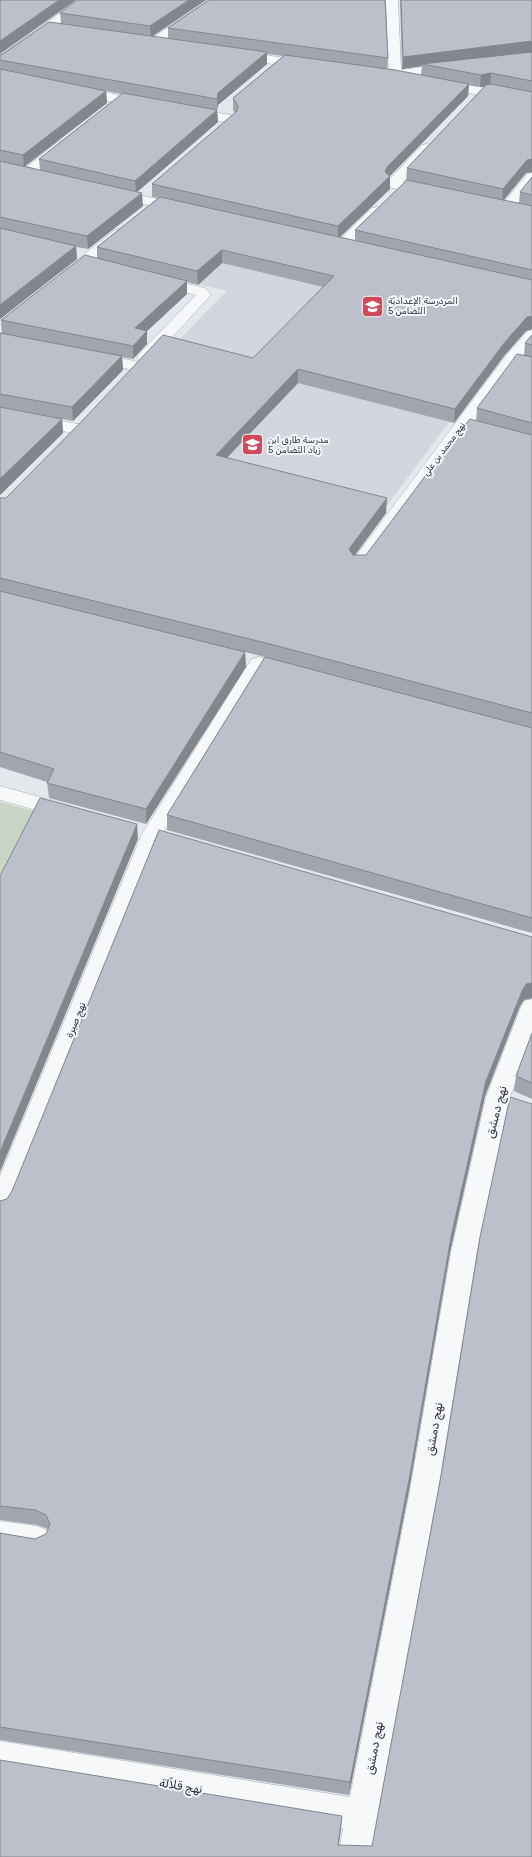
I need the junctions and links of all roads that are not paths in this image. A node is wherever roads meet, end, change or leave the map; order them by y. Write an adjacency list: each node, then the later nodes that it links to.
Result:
1 (85, 0): 4 (street)
2 (217, 0): 7 (street)
3 (392, 0): 16 (street)
4 (45, 28): 5 (street); 11 (street)
5 (60, 30)
6 (137, 41): 7 (street)
7 (153, 43): 8 (street)
8 (168, 45)
9 (228, 54): 10 (street)
10 (281, 61): 13 (street); 14 (street)
11 (0, 62)
12 (465, 66): 16 (street)
13 (319, 67)
14 (270, 71)
15 (380, 75): 16 (street)
16 (395, 76): 18 (street)
17 (68, 90): 20 (street)
18 (480, 93): 19 (street); 21 (street)
19 (532, 99)
20 (120, 100): 23 (street); 24 (street)
21 (469, 104)
22 (230, 105): 26 (street)
23 (157, 106)
24 (108, 110)
25 (179, 110): 26 (street)
26 (231, 119): 27 (street)
27 (220, 129)
28 (437, 138): 34 (street)
29 (70, 140): 31 (street)
30 (532, 177): 38 (street)
31 (42, 178)
32 (151, 189): 36 (street)
33 (102, 191): 36 (street)
34 (394, 192): 35 (street); 43 (street)
35 (447, 196)
36 (139, 199): 37 (street)
37 (158, 203): 39 (street); 40 (street)
38 (491, 206)
39 (197, 212)
40 (146, 213)
41 (134, 222): 46 (street)
42 (327, 242): 43 (street)
43 (342, 245): 44 (street)
44 (357, 248)
45 (141, 276): 48 (street)
46 (53, 286)
47 (532, 335): 51 (street, نهج محمد بن علي)
48 (76, 354)
49 (0, 414): 50 (street)
50 (78, 429)
51 (359, 564)
52 (259, 663): 55 (street, نهج صبرة)
53 (0, 793): 54 (street)
54 (83, 816)
55 (144, 832): 56 (street); 58 (street, نهج صبرة)
56 (174, 841)
57 (532, 1007): 62 (street, نهج دمشق)
58 (0, 1206)
59 (0, 1534): 60 (street)
60 (37, 1539)
61 (0, 1756): 62 (street, نهج قلاّلة)
62 (361, 1815): 63 (street, نهج دمشق)
63 (354, 1857)

